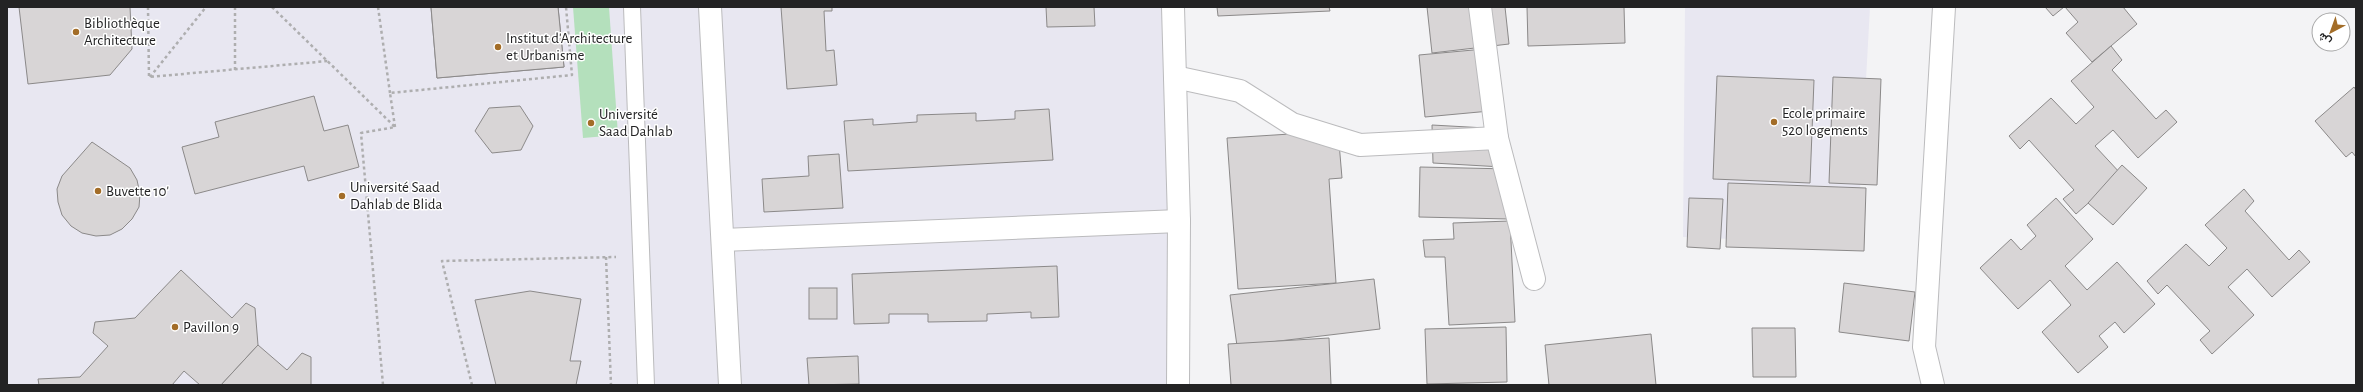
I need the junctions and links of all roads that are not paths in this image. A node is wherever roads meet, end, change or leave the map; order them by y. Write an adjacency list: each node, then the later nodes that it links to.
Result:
1 (632, 7): 11 (lane)
2 (710, 7): 9 (street)
3 (1173, 7): 6 (street)
4 (1480, 7): 7 (street)
5 (1944, 7): 14 (street)
6 (1175, 77): 7 (street); 8 (street)
7 (1497, 138): 10 (street)
8 (1179, 221): 9 (street); 13 (street)
9 (723, 240): 12 (street)
10 (1534, 278)
11 (646, 385)
12 (730, 385)
13 (1178, 385)
14 (1933, 385)

